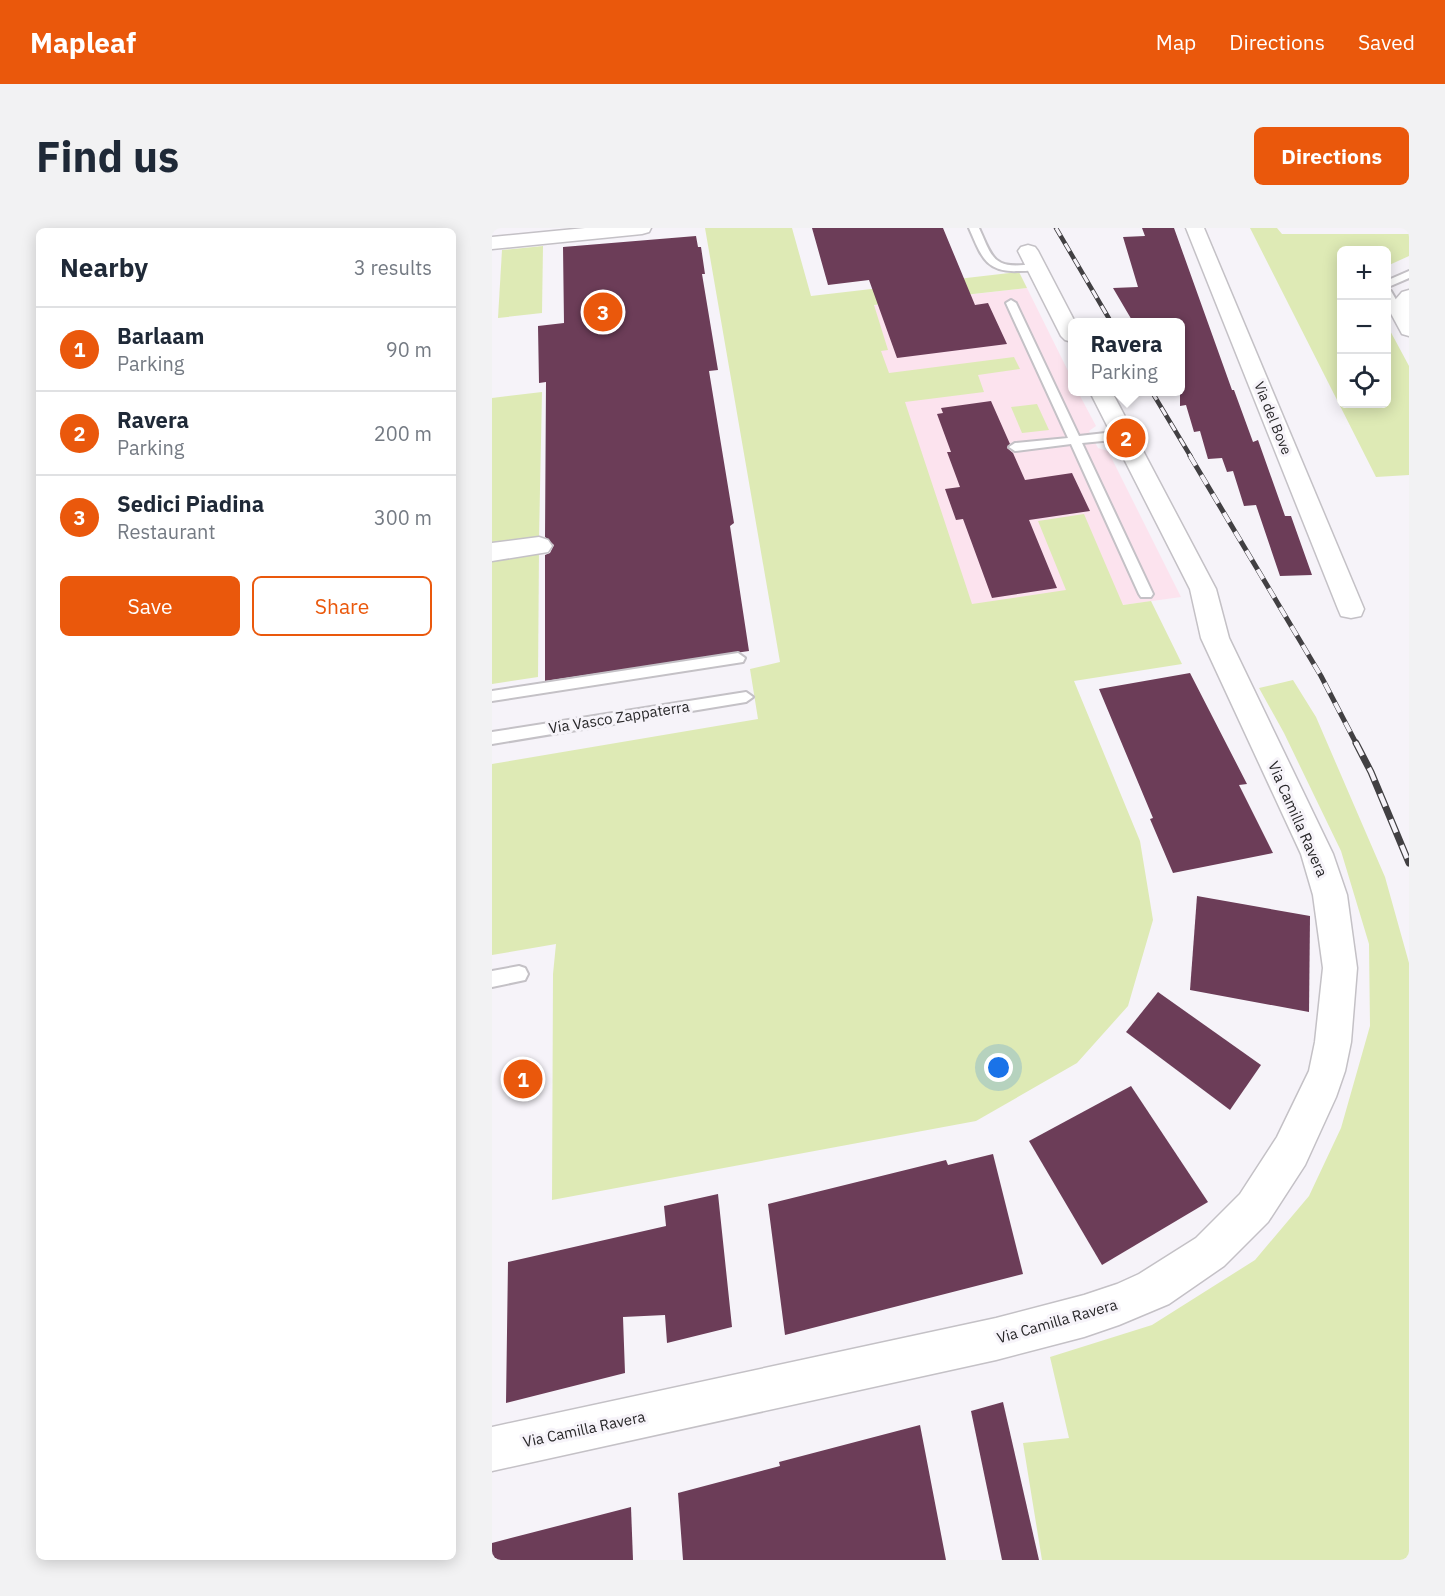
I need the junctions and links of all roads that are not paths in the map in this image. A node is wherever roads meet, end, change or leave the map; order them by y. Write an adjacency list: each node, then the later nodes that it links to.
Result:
1 (495, 228): 5 (street)
2 (642, 228): 6 (street)
3 (974, 228): 7 (lane)
4 (1195, 228): 19 (street, Via del Bove)
5 (492, 234)
6 (492, 243)
7 (1033, 259): 11 (street)
8 (1409, 274): 9 (lane)
9 (1391, 283)
10 (1011, 303): 14 (lane)
11 (1068, 328)
12 (1103, 396): 13 (street, Via Camilla Ravera)
13 (1123, 435): 14 (lane); 26 (street, Via Camilla Ravera)
14 (1075, 441): 15 (lane); 18 (lane)
15 (1015, 447)
16 (539, 546): 17 (street)
17 (492, 552)
18 (1146, 594)
19 (1351, 609)
20 (738, 658): 21 (lane)
21 (492, 696)
22 (746, 696): 23 (lane, Via Vasco Zappaterra)
23 (492, 738)
24 (519, 974): 25 (lane)
25 (492, 979)
26 (492, 1449)

